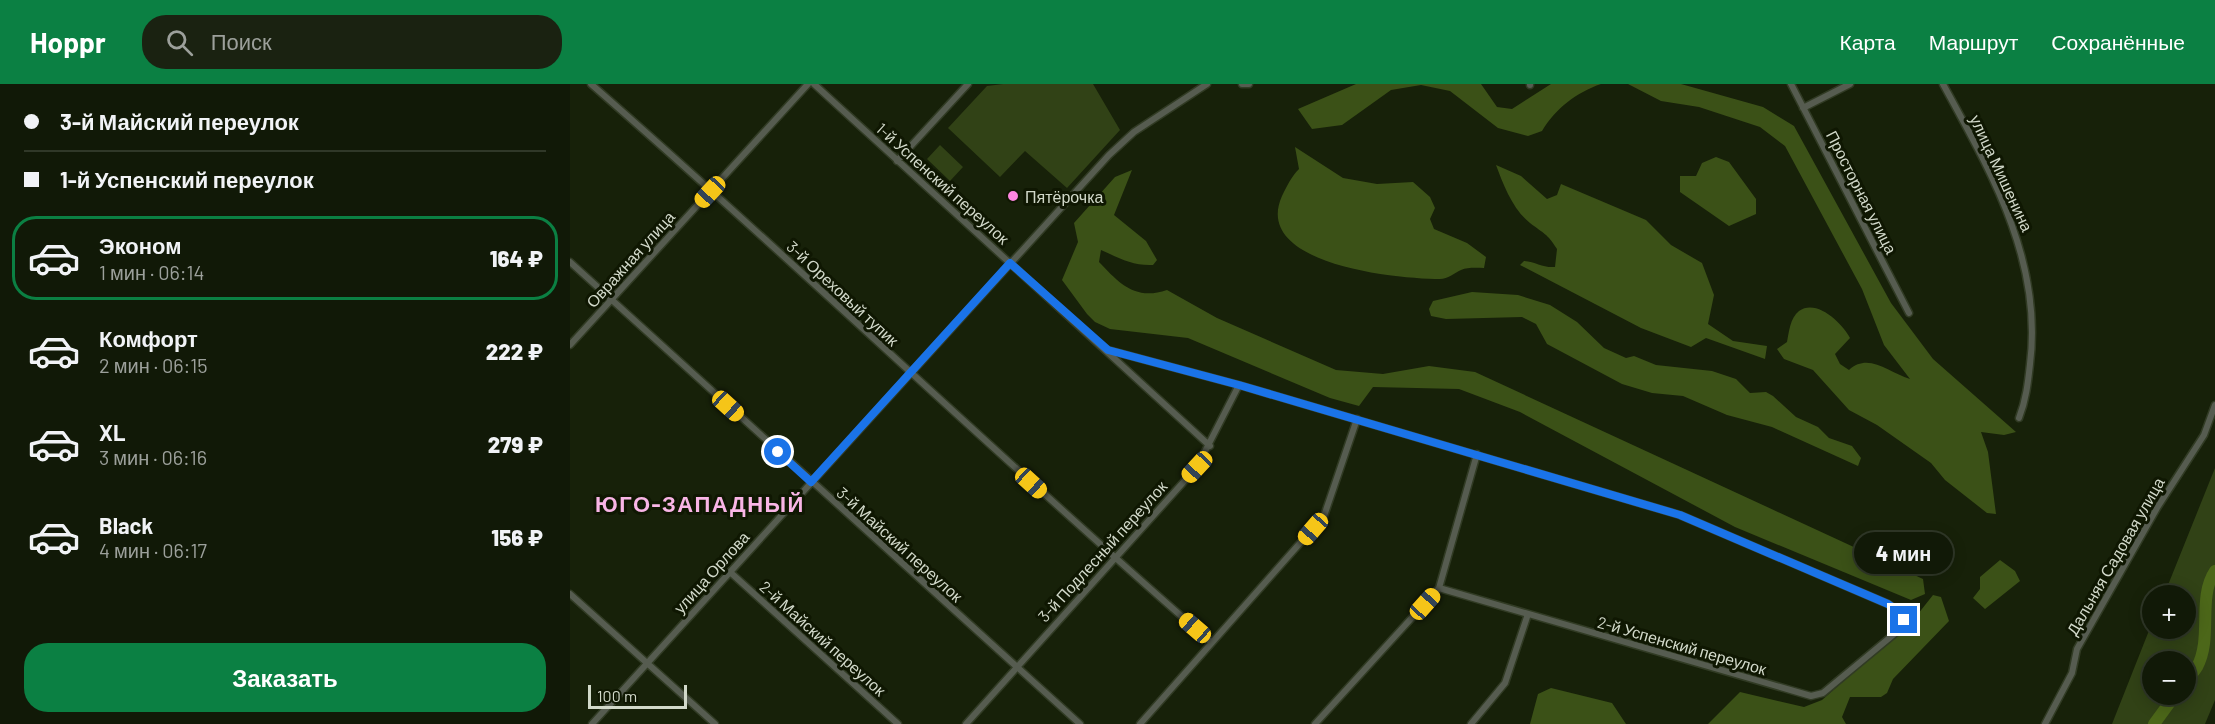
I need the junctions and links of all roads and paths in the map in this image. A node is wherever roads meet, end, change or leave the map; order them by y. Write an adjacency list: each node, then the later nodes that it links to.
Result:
1 (591, 84): 13 (street, 3-й Ореховый тупик)
2 (808, 84): 13 (street, Овражная улица)
3 (814, 84): 12 (street, 1-й Успенский переулок)
4 (968, 84): 12 (street)
5 (1207, 84): 15 (street, улица Орлова)
6 (1242, 84): 7 (street)
7 (1249, 84)
8 (1791, 84): 11 (street, Просторная улица)
9 (1850, 84): 11 (street)
10 (1943, 84): 23 (street, улица Мишенина)
11 (1803, 108): 17 (street, Просторная улица)
12 (897, 160): 15 (street, 1-й Успенский переулок)
13 (710, 192): 16 (street, Овражная улица); 20 (street, 3-й Ореховый тупик)
14 (570, 262): 16 (street, 3-й Майский переулок)
15 (1010, 263): 19 (street, 1-й Успенский переулок); 20 (street, улица Орлова)
16 (612, 299): 18 (street, Овражная улица); 27 (street, 3-й Майский переулок)
17 (1909, 313)
18 (570, 345)
19 (1108, 350): 21 (street, 1-й Успенский переулок); 25 (street, 1-й Успенский переулок)
20 (911, 374): 27 (street, улица Орлова); 28 (street, 3-й Ореховый тупик)
21 (1239, 385): 24 (street, 1-й Успенский переулок); 25 (street, 3-й Подлесный переулок)
22 (2215, 405): 45 (street, Дальняя Садовая улица)
23 (2019, 418)
24 (1357, 419): 26 (street, 1-й Успенский переулок); 34 (street)
25 (1210, 446): 28 (street, 3-й Подлесный переулок)
26 (1477, 454): 30 (street); 33 (street, 1-й Успенский переулок)
27 (811, 482): 29 (street, улица Орлова); 36 (street, 3-й Майский переулок)
28 (1114, 558): 34 (street, 3-й Ореховый тупик); 36 (street, 3-й Подлесный переулок)
29 (730, 572): 35 (street, улица Орлова); 39 (street, 2-й Майский переулок)
30 (1439, 588): 32 (street, 2-й Успенский переулок); 43 (street)
31 (570, 594): 35 (street)
32 (1528, 614): 33 (street, 2-й Успенский переулок); 44 (street)
33 (1899, 630)
34 (1211, 642): 42 (street)
35 (645, 663): 37 (street, улица Орлова); 38 (street)
36 (1016, 666): 40 (street, 3-й Подлесный переулок); 41 (street, 3-й Майский переулок)
37 (592, 724)
38 (715, 724)
39 (897, 724)
40 (966, 724)
41 (1080, 724)
42 (1140, 724)
43 (1315, 724)
44 (1471, 724)
45 (2045, 724)

